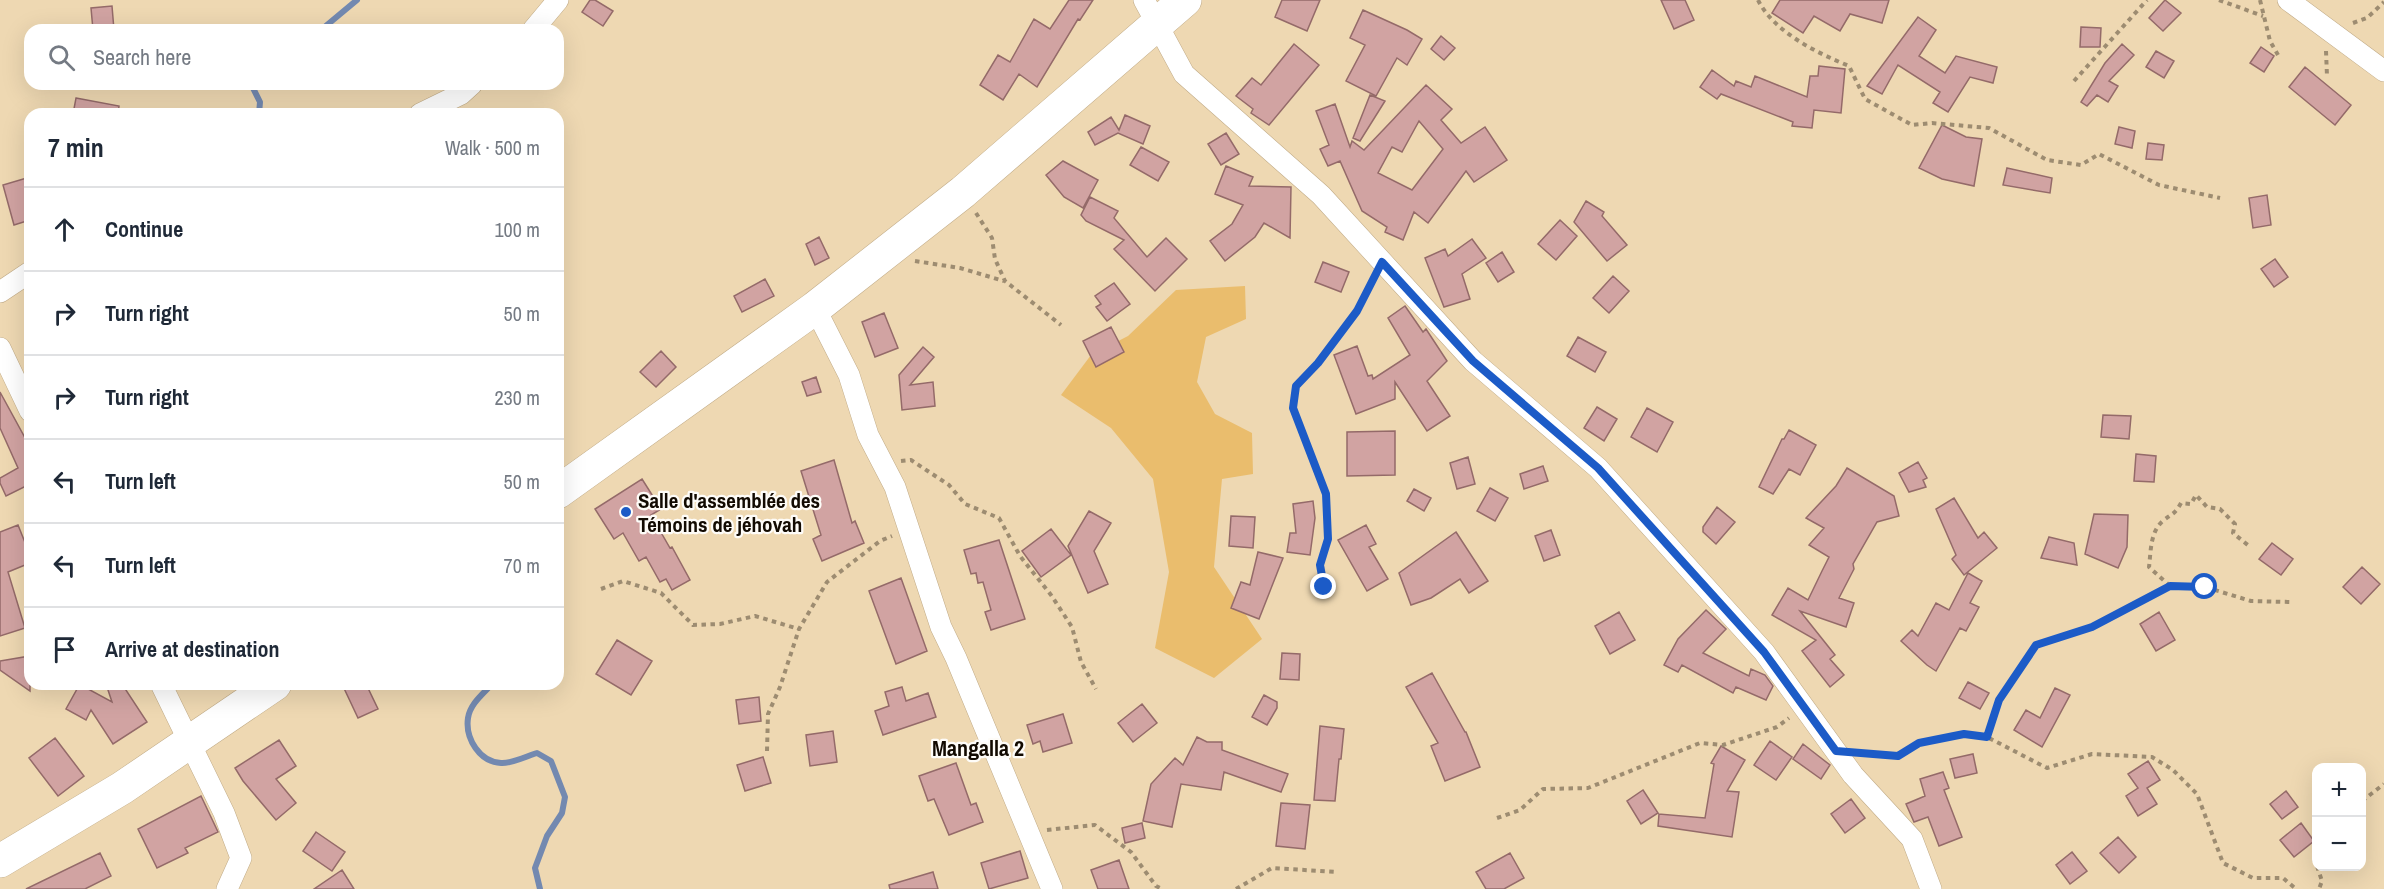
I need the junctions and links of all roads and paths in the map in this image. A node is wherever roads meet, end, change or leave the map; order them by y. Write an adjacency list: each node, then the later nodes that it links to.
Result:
1 (558, 0): 10 (street)
2 (1185, 0): 8 (highway)
3 (1758, 0): 17 (path)
4 (2146, 0): 13 (path)
5 (2219, 0): 9 (path)
6 (2260, 0): 9 (path)
7 (2288, 0): 12 (street)
8 (1150, 12): 16 (highway); 19 (street)
9 (2264, 16): 11 (path)
10 (538, 24)
11 (2278, 55)
12 (2384, 72)
13 (2074, 81)
14 (465, 90): 15 (street)
15 (432, 108)
16 (963, 192): 18 (highway); 21 (path)
17 (2220, 198)
18 (882, 256): 21 (path); 23 (highway)
19 (1382, 262): 32 (path); 39 (street)
20 (24, 276): 22 (street)
21 (1005, 281): 24 (path)
22 (0, 292)
23 (815, 308): 27 (street); 28 (highway)
24 (1061, 325)
25 (0, 348): 26 (street)
26 (24, 398)
27 (882, 463): 29 (street); 36 (path)
28 (564, 488)
29 (909, 530): 35 (path); 47 (street)
30 (2249, 546): 31 (path)
31 (2170, 586): 34 (path); 40 (path)
32 (1324, 587)
33 (601, 589): 35 (path)
34 (2290, 602)
35 (799, 629): 42 (path)
36 (1096, 689)
37 (164, 690): 41 (street)
38 (266, 690): 41 (highway)
39 (1803, 706): 43 (street); 46 (path)
40 (1987, 737): 43 (path); 56 (path)
41 (188, 742): 48 (highway); 51 (street)
42 (768, 751)
43 (1836, 751): 55 (street)
44 (2384, 784): 45 (path)
45 (2366, 797)
46 (1497, 818)
47 (1029, 832): 52 (street); 53 (path)
48 (0, 861)
49 (2319, 871): 57 (path)
50 (1337, 872): 54 (path)
51 (227, 889)
52 (1052, 889)
53 (1162, 889)
54 (1236, 889)
55 (1931, 889)
56 (2296, 889)
57 (2319, 889)

